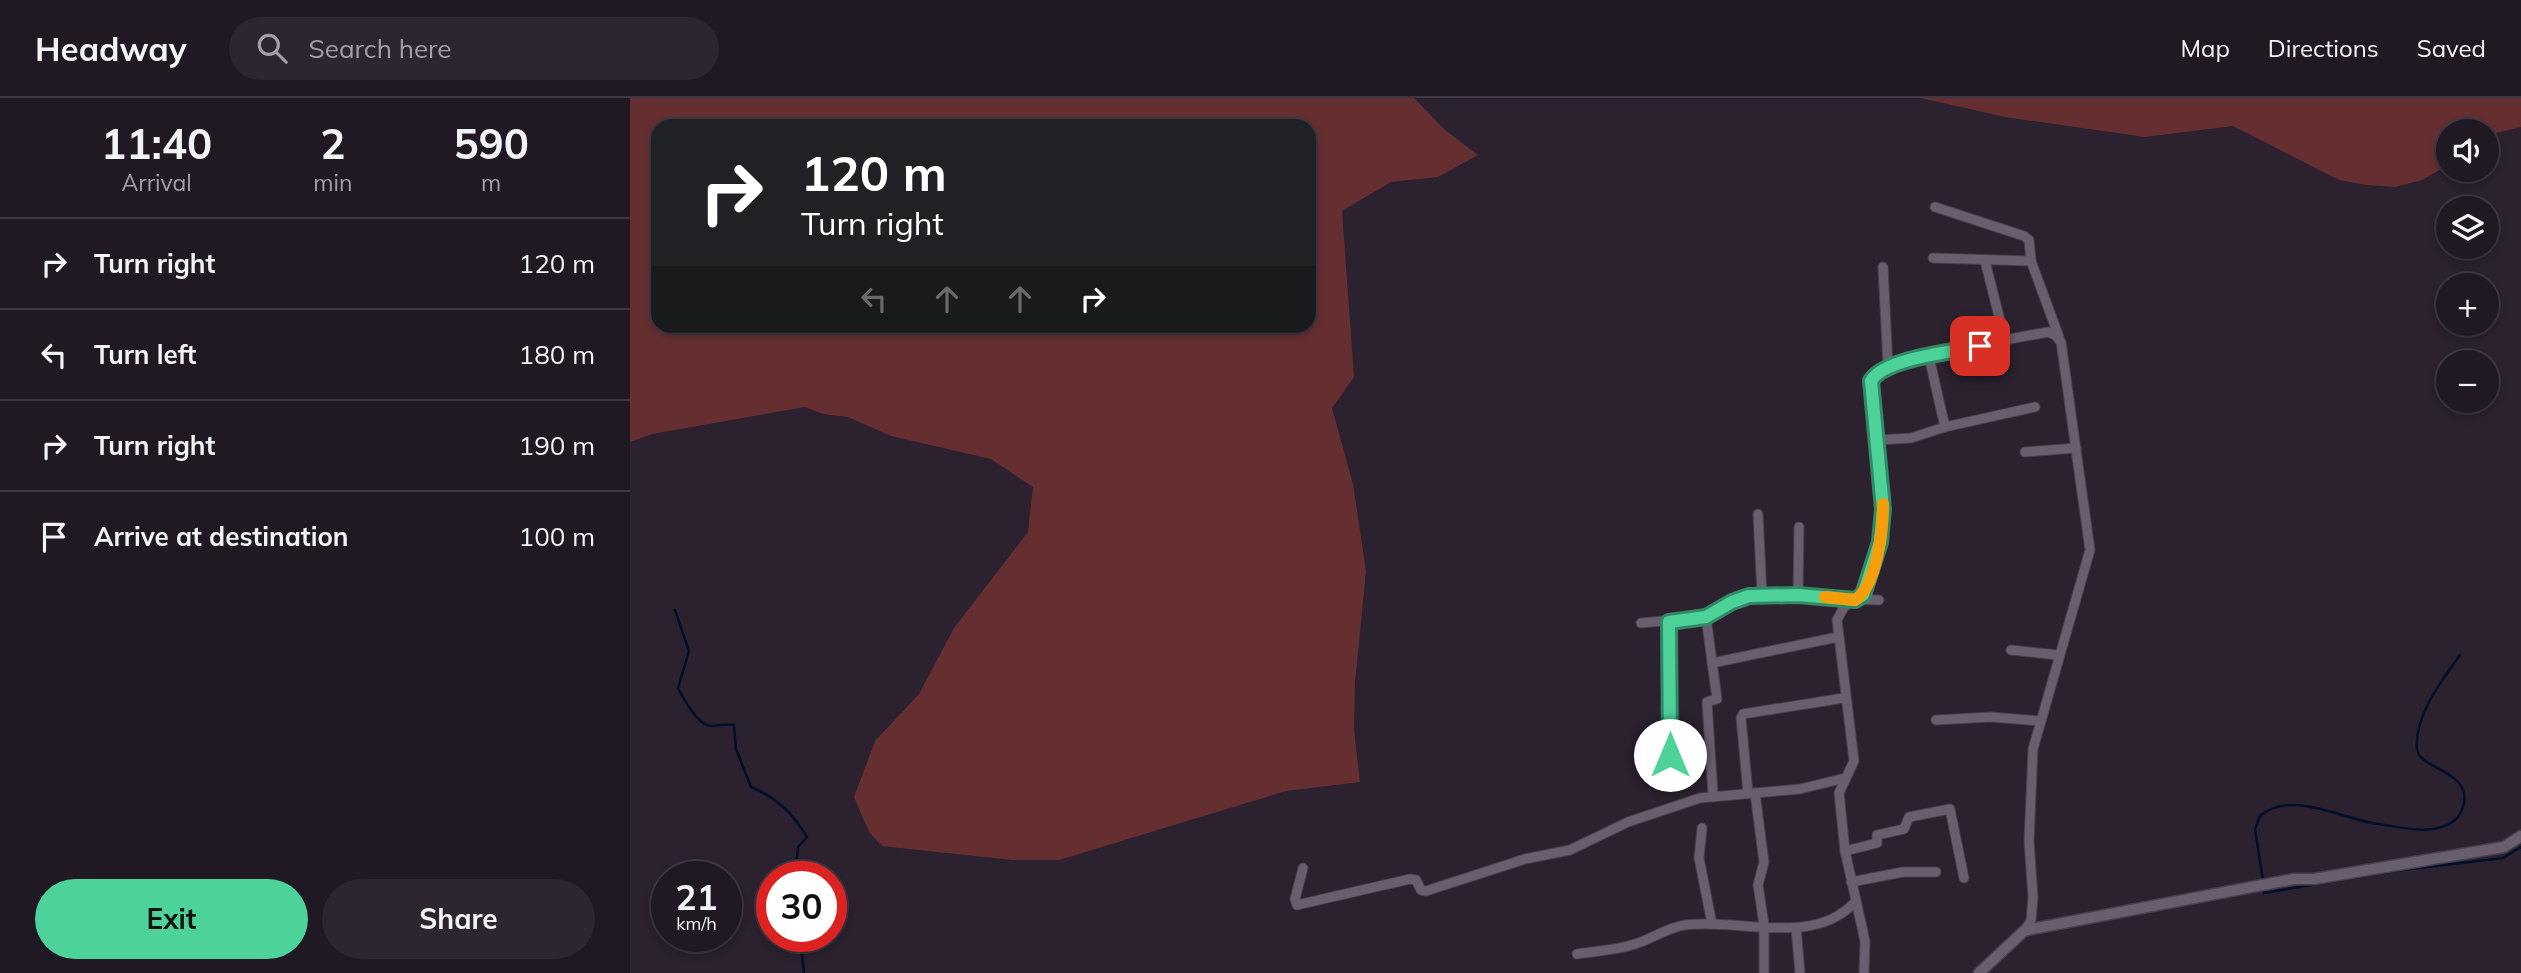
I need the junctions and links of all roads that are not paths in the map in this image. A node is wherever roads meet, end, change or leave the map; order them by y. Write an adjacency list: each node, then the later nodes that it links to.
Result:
1 (1935, 207): 4 (street)
2 (1933, 258): 3 (street)
3 (1984, 261): 4 (street); 6 (street)
4 (2031, 261): 7 (street)
5 (1883, 267): 9 (street)
6 (2006, 340): 7 (street); 8 (street)
7 (2061, 342): 13 (street)
8 (1929, 358): 9 (street); 11 (street)
9 (1888, 367): 12 (street)
10 (2035, 407): 11 (street)
11 (1945, 427): 12 (street)
12 (1878, 440): 19 (street)
13 (2076, 448): 14 (street); 26 (street)
14 (2025, 452)
15 (1758, 514): 17 (street)
16 (1798, 527): 18 (street)
17 (1762, 595): 18 (street); 21 (street)
18 (1798, 595): 19 (street)
19 (1855, 600): 20 (street); 24 (street)
20 (1879, 600)
21 (1706, 617): 22 (street); 27 (street)
22 (1669, 622): 23 (street); 31 (street)
23 (1641, 623)
24 (1838, 637): 27 (street); 28 (street)
25 (2011, 650): 26 (street)
26 (2058, 655): 30 (street)
27 (1712, 663): 34 (street)
28 (1844, 698): 32 (street); 33 (street)
29 (1936, 720): 30 (street)
30 (2039, 721): 46 (street)
31 (1670, 755)
32 (1845, 778): 33 (street); 37 (street)
33 (1751, 793): 34 (street); 44 (street)
34 (1713, 795): 38 (street)
35 (1702, 828): 43 (street)
36 (2521, 836): 46 (street)
37 (1845, 851): 40 (street); 41 (street)
38 (1303, 868)
39 (1936, 872): 41 (street)
40 (1964, 878)
41 (1851, 882): 42 (street)
42 (1854, 903): 45 (street); 50 (street)
43 (1712, 924): 44 (street); 47 (street)
44 (1764, 925): 45 (street); 48 (street)
45 (1796, 928): 49 (street)
46 (2024, 932): 51 (street)
47 (1577, 954)
48 (1764, 973)
49 (1800, 973)
50 (1864, 973)
51 (1979, 973)

